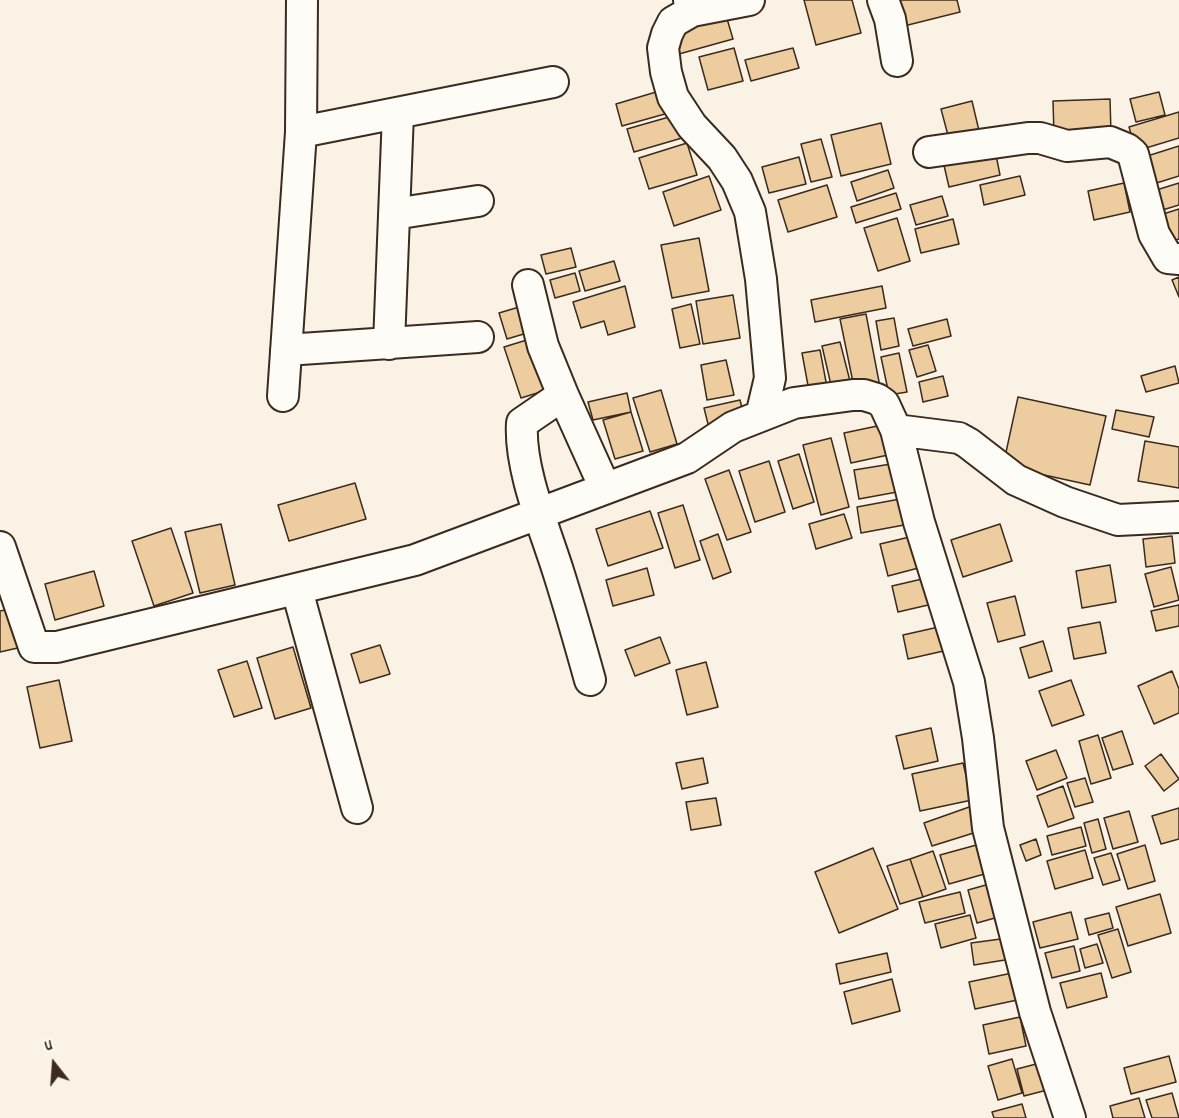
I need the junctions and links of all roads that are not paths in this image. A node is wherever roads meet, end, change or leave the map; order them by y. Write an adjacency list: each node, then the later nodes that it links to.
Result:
1 (302, 0): 8 (street)
2 (749, 0): 4 (street)
3 (883, 0): 5 (street)
4 (691, 6): 19 (street)
5 (897, 62)
6 (553, 82): 7 (street)
7 (398, 113): 8 (street); 11 (street)
8 (300, 132): 16 (street)
9 (929, 152): 12 (street)
10 (478, 201): 11 (street)
11 (394, 214): 15 (street)
12 (1179, 259)
13 (528, 285): 17 (street)
14 (478, 337): 15 (street)
15 (389, 344): 16 (street)
16 (286, 350): 18 (street)
17 (563, 395): 21 (street); 22 (street)
18 (283, 396)
19 (761, 416): 20 (street); 21 (street)
20 (896, 430): 23 (street); 29 (street)
21 (605, 488): 22 (street)
22 (539, 512): 25 (street); 27 (street)
23 (1179, 517)
24 (0, 547): 26 (street)
25 (297, 590): 26 (street); 28 (street)
26 (7, 593)
27 (590, 680)
28 (357, 808)
29 (1071, 1118)

